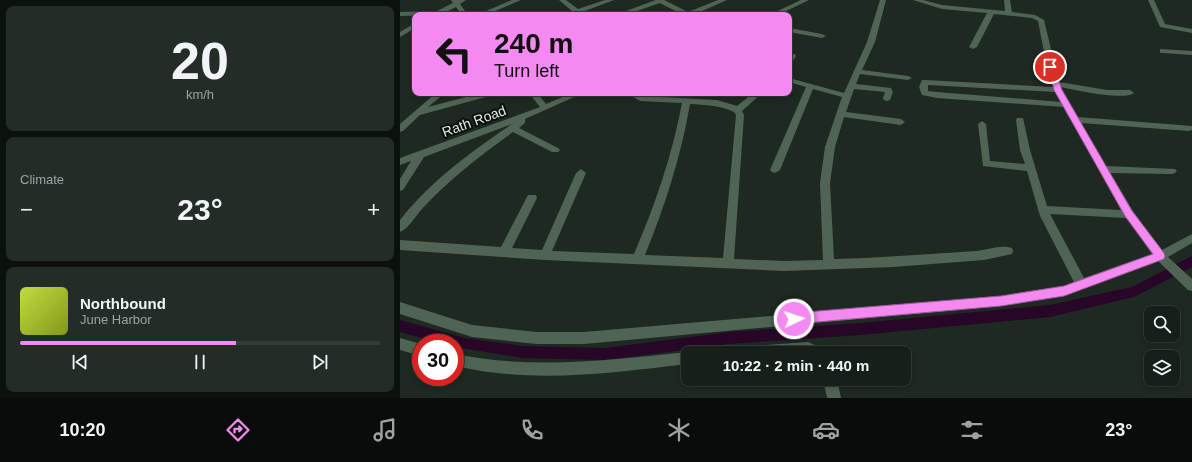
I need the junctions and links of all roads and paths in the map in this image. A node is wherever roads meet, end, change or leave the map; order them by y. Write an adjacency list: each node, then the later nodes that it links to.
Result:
1 (518, 0): 15 (street)
2 (562, 0): 16 (street)
3 (611, 0): 16 (street)
4 (660, 0): 17 (street); 18 (street)
5 (724, 0): 19 (street)
6 (806, 0): 20 (street)
7 (883, 0): 33 (street)
8 (916, 0): 12 (street)
9 (1007, 0): 21 (street)
10 (1151, 0): 27 (street)
11 (458, 1): 13 (street); 14 (street)
12 (992, 11): 21 (street); 30 (street)
13 (440, 12)
14 (464, 12)
15 (488, 12)
16 (577, 12)
17 (626, 12)
18 (682, 12)
19 (694, 12)
20 (779, 12)
21 (1009, 13): 38 (street)
22 (400, 14): 23 (street)
23 (412, 14)
24 (412, 27): 25 (street); 28 (street)
25 (400, 29)
26 (792, 31): 29 (street)
27 (1192, 31)
28 (400, 36)
29 (822, 36)
30 (974, 47)
31 (1163, 51): 32 (street)
32 (1192, 53)
33 (859, 72): 34 (street); 37 (street)
34 (908, 78)
35 (792, 81): 36 (street)
36 (810, 86): 46 (street); 67 (street)
37 (852, 86): 46 (street); 47 (street)
38 (1057, 87): 39 (street); 49 (street); 49 (street)
39 (1130, 93)
40 (437, 96): 52 (street)
41 (479, 96): 52 (street)
42 (535, 96): 50 (street)
43 (572, 96): 50 (street, Rath Road)
44 (636, 96): 48 (street)
45 (754, 96): 51 (street)
46 (847, 96): 54 (street)
47 (887, 98)
48 (686, 102): 51 (street); 80 (street)
49 (1067, 105): 56 (street)
50 (545, 108): 53 (street, Rath Road)
51 (738, 110): 82 (street)
52 (417, 113): 61 (street)
53 (533, 113): 59 (street); 63 (street, Rath Road)
54 (841, 114): 57 (street); 83 (street)
55 (1020, 120): 65 (street)
56 (1077, 120): 60 (street); 66 (street)
57 (901, 122)
58 (982, 124): 65 (street)
59 (512, 128): 62 (street); 74 (street)
60 (1190, 128)
61 (400, 130)
62 (555, 150)
63 (421, 154): 64 (street, Rath Road); 70 (street)
64 (400, 162)
65 (1030, 168): 72 (street)
66 (1104, 169): 68 (street); 73 (street)
67 (775, 170)
68 (1172, 171)
69 (581, 173): 79 (street)
70 (400, 187)
71 (532, 198): 78 (street)
72 (1043, 210): 73 (street); 85 (street)
73 (1129, 214): 81 (street)
74 (400, 228)
75 (1192, 238): 81 (street)
76 (400, 245): 78 (street)
77 (1008, 251): 83 (street)
78 (504, 252): 79 (street)
79 (545, 255): 80 (street)
80 (638, 258): 82 (street)
81 (1164, 260): 84 (street); 85 (street)
82 (728, 264): 83 (street)
83 (829, 264)
84 (1189, 283)
85 (1082, 285): 86 (street)
86 (400, 308)
87 (400, 344): 88 (street)
88 (412, 347)
89 (681, 359): 90 (street)
90 (464, 361)
91 (831, 386): 92 (street)
92 (834, 398)

